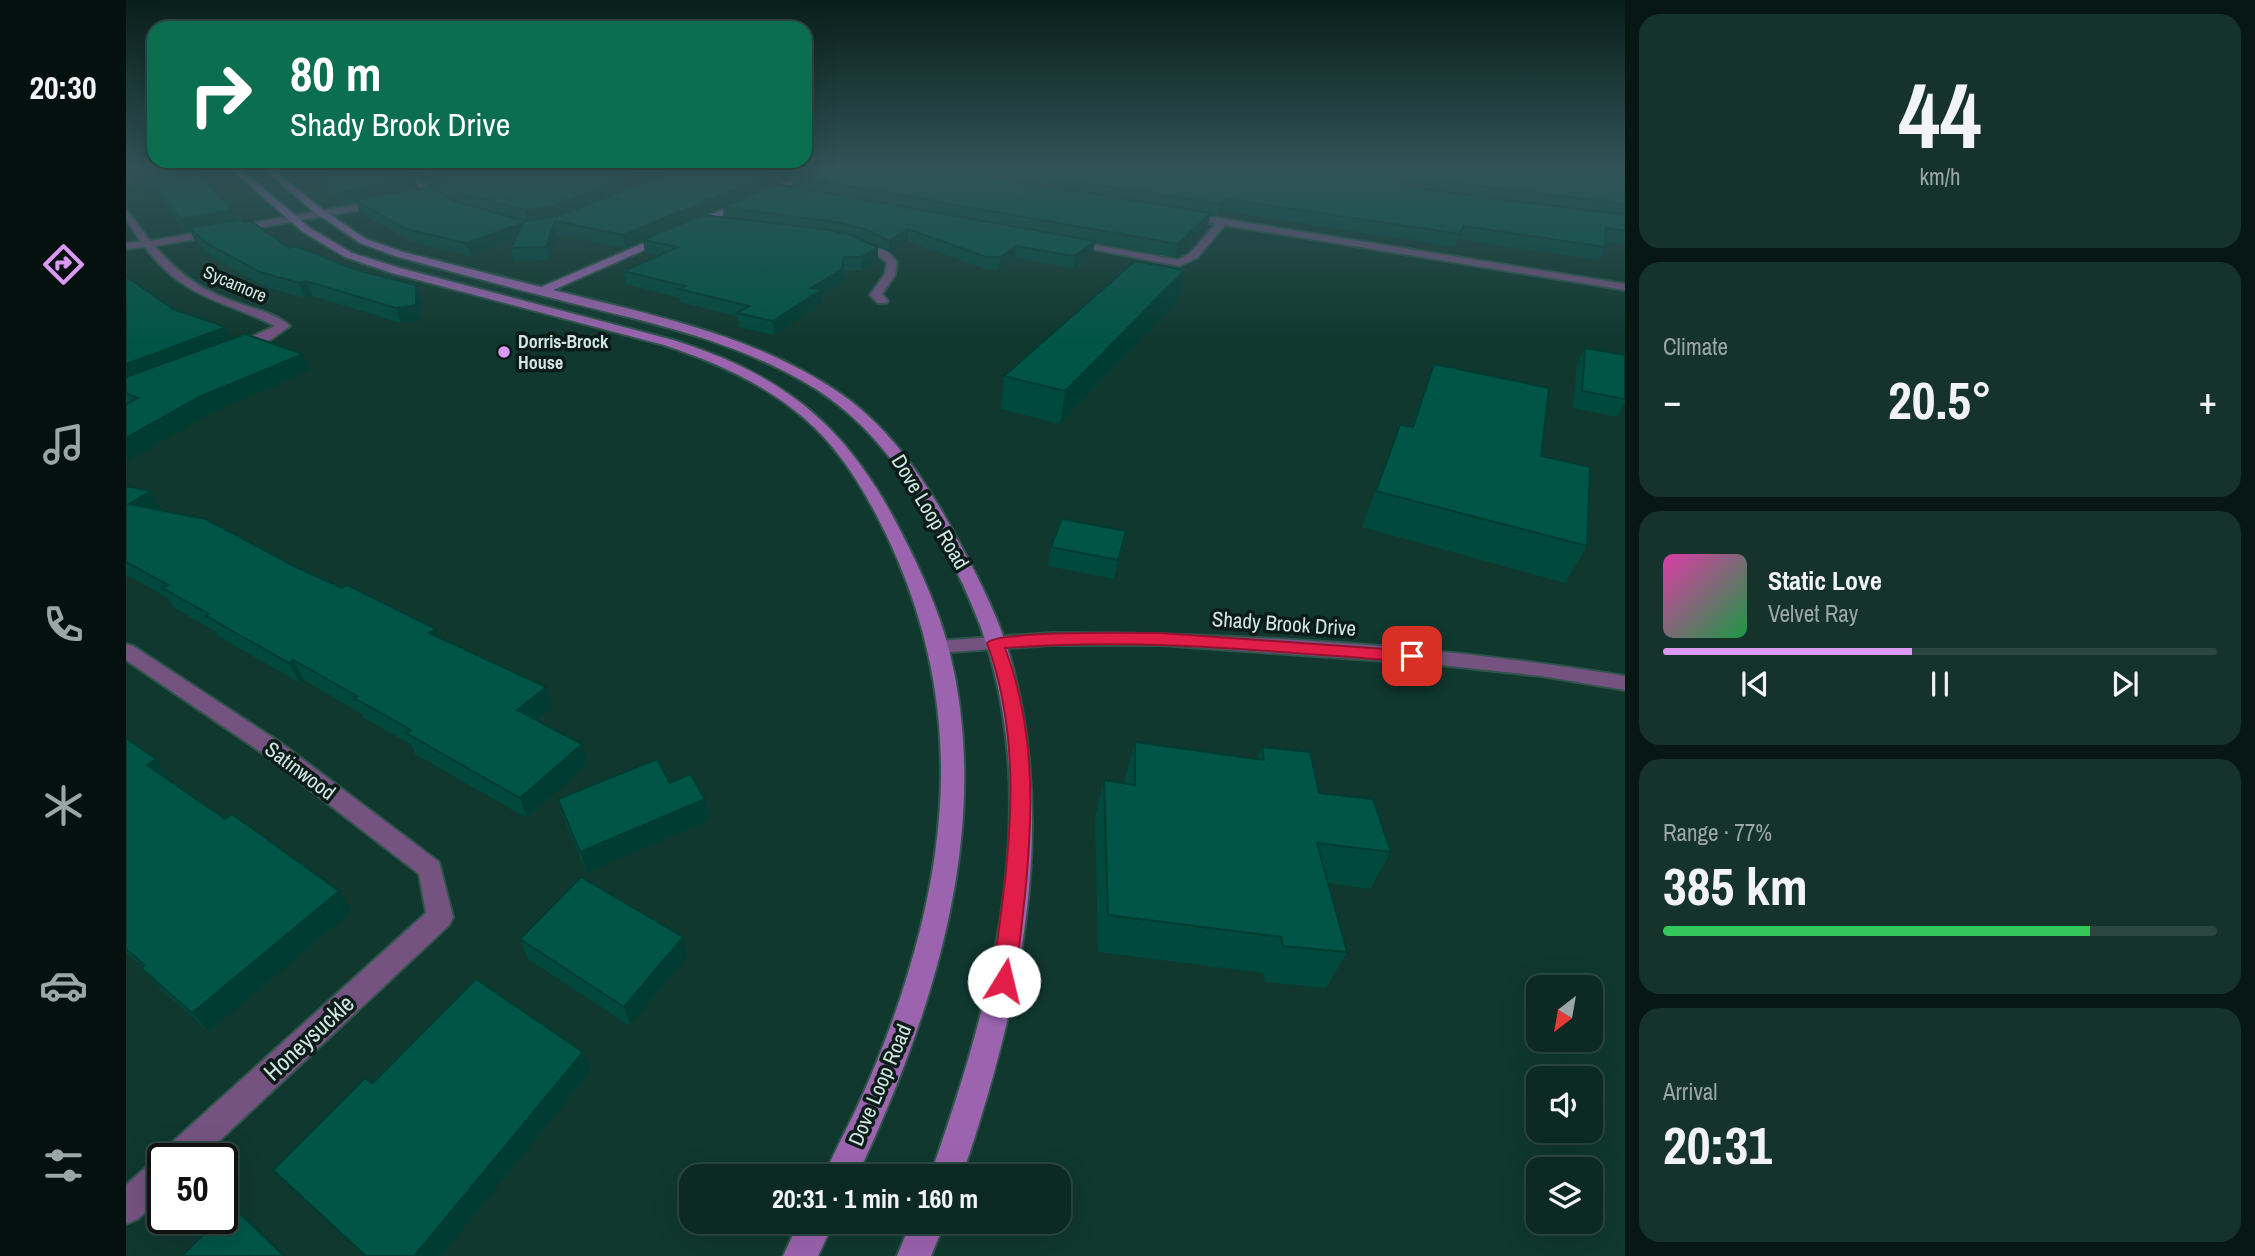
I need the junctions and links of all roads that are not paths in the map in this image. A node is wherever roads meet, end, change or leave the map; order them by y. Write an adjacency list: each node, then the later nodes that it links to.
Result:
1 (134, 225): 10 (street, Sycamore)
2 (253, 225): 10 (street)
3 (299, 225): 14 (main road, Dove Loop Road)
4 (339, 225): 13 (main road, Dove Loop Road)
5 (691, 225): 13 (main road)
6 (1221, 225): 9 (street)
7 (1239, 225): 12 (street)
8 (837, 239): 15 (street)
9 (1052, 240)
10 (145, 243): 11 (street); 16 (street, Sycamore)
11 (126, 246)
12 (1625, 287)
13 (542, 291): 14 (main road); 17 (main road, Dove Loop Road)
14 (520, 301): 18 (main road, Dove Loop Road)
15 (882, 301)
16 (227, 352)
17 (995, 643): 18 (street, Shady Brook Drive); 20 (street, Shady Brook Drive); 24 (main road, Dove Loop Road)
18 (937, 647): 23 (main road, Dove Loop Road)
19 (126, 651): 21 (street, Satinwood)
20 (1625, 683)
21 (440, 917): 22 (street, Honeysuckle)
22 (194, 1143)
23 (845, 1164)
24 (950, 1164)
25 (147, 1188): 26 (street)
26 (126, 1207)
27 (811, 1234): 29 (main road)
28 (923, 1234): 30 (main road)
29 (800, 1256)
30 (914, 1256)

